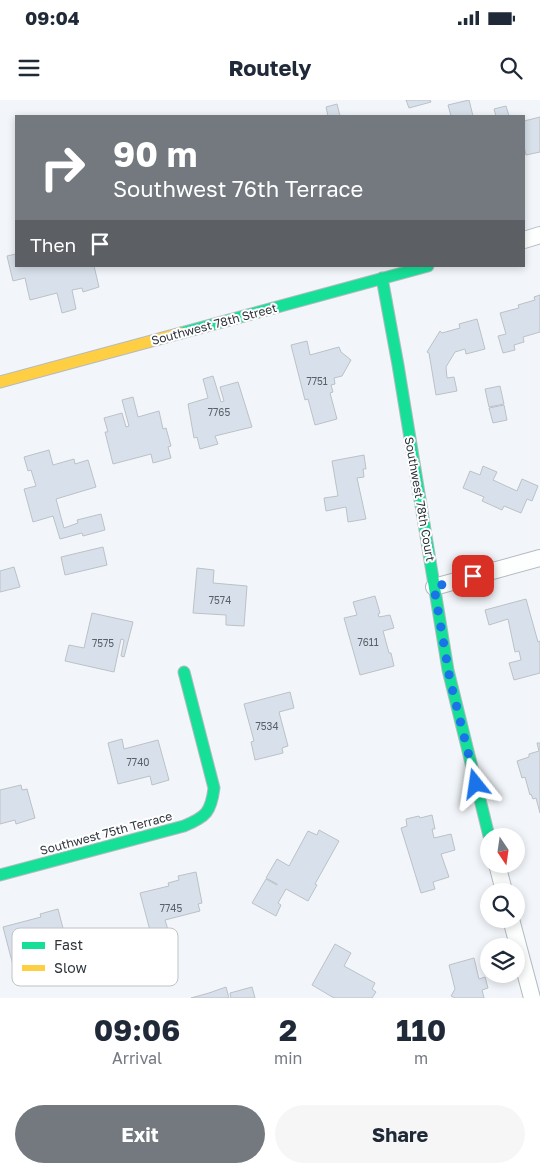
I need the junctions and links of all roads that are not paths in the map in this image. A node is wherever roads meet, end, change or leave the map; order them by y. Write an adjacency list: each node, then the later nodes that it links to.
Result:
1 (540, 235): 2 (street)
2 (525, 240)
3 (424, 267): 4 (street, Southwest 78th Street)
4 (382, 278): 5 (street, Southwest 78th Street); 7 (street, Southwest 78th Court)
5 (0, 382)
6 (540, 558): 7 (street)
7 (434, 587): 9 (street, Southwest 78th Court)
8 (184, 672): 10 (street, Southwest 75th Terrace)
9 (487, 828)
10 (0, 875)
11 (513, 928): 12 (street)
12 (532, 998)

